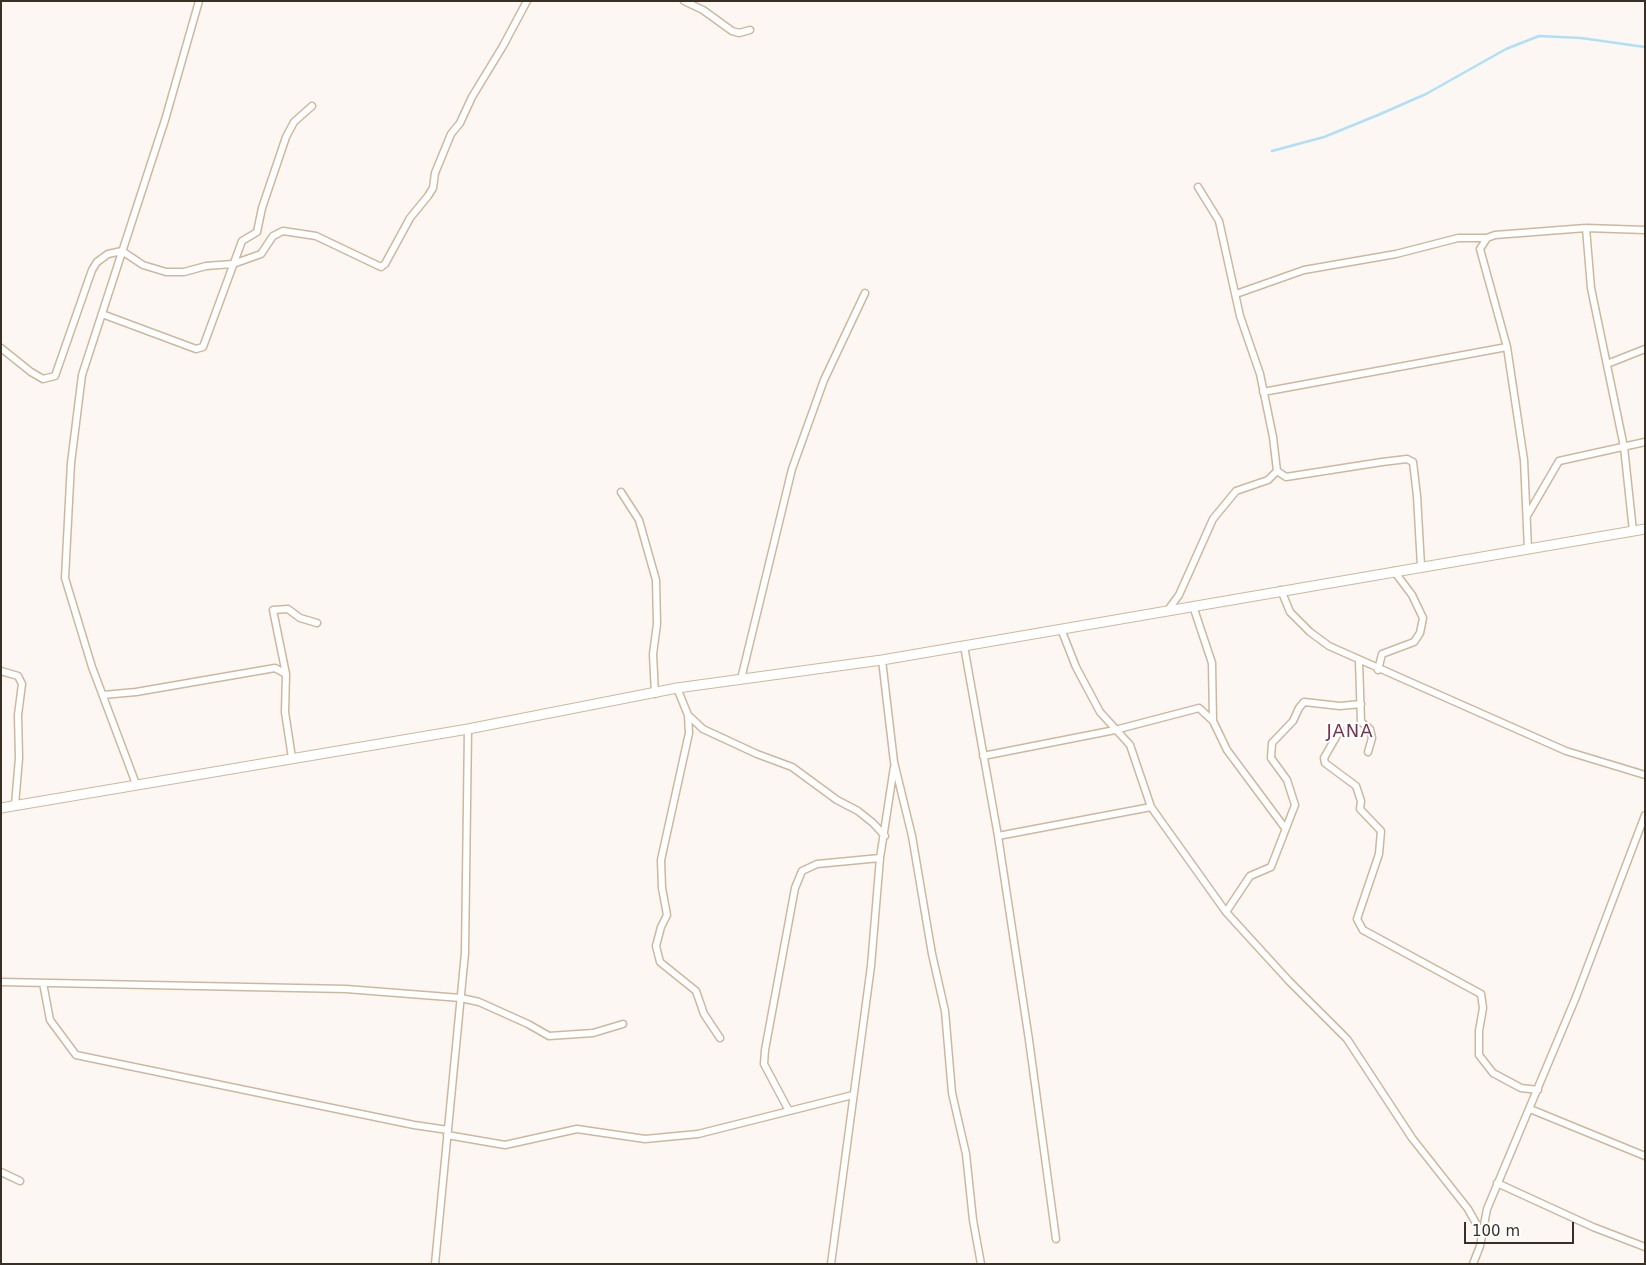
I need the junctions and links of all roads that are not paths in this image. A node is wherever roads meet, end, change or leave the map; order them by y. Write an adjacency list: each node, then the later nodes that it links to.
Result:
1 (199, 1): 10 (street)
2 (527, 1): 11 (street)
3 (684, 1): 4 (street)
4 (750, 30)
5 (312, 106): 11 (street)
6 (1198, 186): 13 (street)
7 (1586, 228): 8 (street); 9 (street); 18 (street)
8 (1645, 230)
9 (1487, 238): 13 (street); 15 (street)
10 (122, 251): 11 (street); 14 (street); 16 (street)
11 (234, 264): 14 (street)
12 (865, 293): 41 (street)
13 (1236, 294): 19 (street)
14 (102, 314): 44 (street)
15 (1507, 347): 19 (street); 24 (street)
16 (1, 348)
17 (1645, 349): 18 (street)
18 (1607, 364): 21 (street)
19 (1263, 392): 22 (street)
20 (1645, 442): 21 (street)
21 (1624, 447): 24 (street); 26 (street)
22 (1277, 472): 28 (street); 32 (street)
23 (621, 492): 43 (street)
24 (1526, 517): 27 (street)
25 (1645, 528): 26 (main road)
26 (1633, 531): 27 (main road)
27 (1528, 549): 28 (main road)
28 (1421, 566): 29 (main road)
29 (1394, 571): 30 (main road); 38 (street)
30 (1281, 590): 31 (main road); 37 (street)
31 (1193, 606): 32 (main road); 47 (street)
32 (1168, 610): 34 (main road)
33 (316, 622): 40 (street)
34 (1061, 628): 35 (main road); 49 (street)
35 (964, 646): 36 (main road); 52 (street)
36 (882, 660): 41 (main road); 54 (street)
37 (1359, 661): 38 (street); 45 (street)
38 (1378, 670): 55 (street)
39 (1, 671): 57 (street)
40 (286, 674): 44 (street); 53 (street)
41 (741, 679): 42 (main road)
42 (677, 688): 43 (main road); 46 (street)
43 (655, 694): 48 (main road)
44 (103, 695): 56 (street)
45 (1361, 704): 51 (street); 61 (street)
46 (688, 715): 62 (street); 70 (street)
47 (1212, 721): 49 (street); 61 (street)
48 (468, 728): 53 (main road); 68 (street)
49 (1115, 730): 52 (street); 58 (street)
50 (1340, 730): 71 (street)
51 (1368, 752)
52 (983, 756): 63 (street)
53 (292, 758): 56 (main road)
54 (894, 762): 62 (street); 85 (street)
55 (1645, 775)
56 (136, 784): 57 (main road)
57 (15, 805): 59 (main road)
58 (1151, 807): 63 (street); 65 (street)
59 (1, 808)
60 (1645, 815): 71 (street)
61 (1285, 828): 65 (street)
62 (885, 836): 64 (street)
63 (998, 836): 81 (street)
64 (880, 858): 72 (street); 74 (street)
65 (1226, 912): 80 (street)
66 (1, 982): 67 (street)
67 (43, 983): 68 (street); 75 (street)
68 (461, 998): 69 (street); 75 (street)
69 (623, 1024)
70 (720, 1038)
71 (1538, 1090): 73 (street)
72 (853, 1095): 74 (street); 84 (street)
73 (1530, 1109): 76 (street); 79 (street)
74 (789, 1111): 75 (street)
75 (448, 1132): 83 (street)
76 (1645, 1156)
77 (1, 1172): 78 (street)
78 (20, 1180)
79 (1497, 1182): 80 (street); 82 (street)
80 (1482, 1234): 86 (street)
81 (1056, 1239)
82 (1645, 1247)
83 (435, 1264)
84 (831, 1264)
85 (981, 1264)
86 (1473, 1264)

